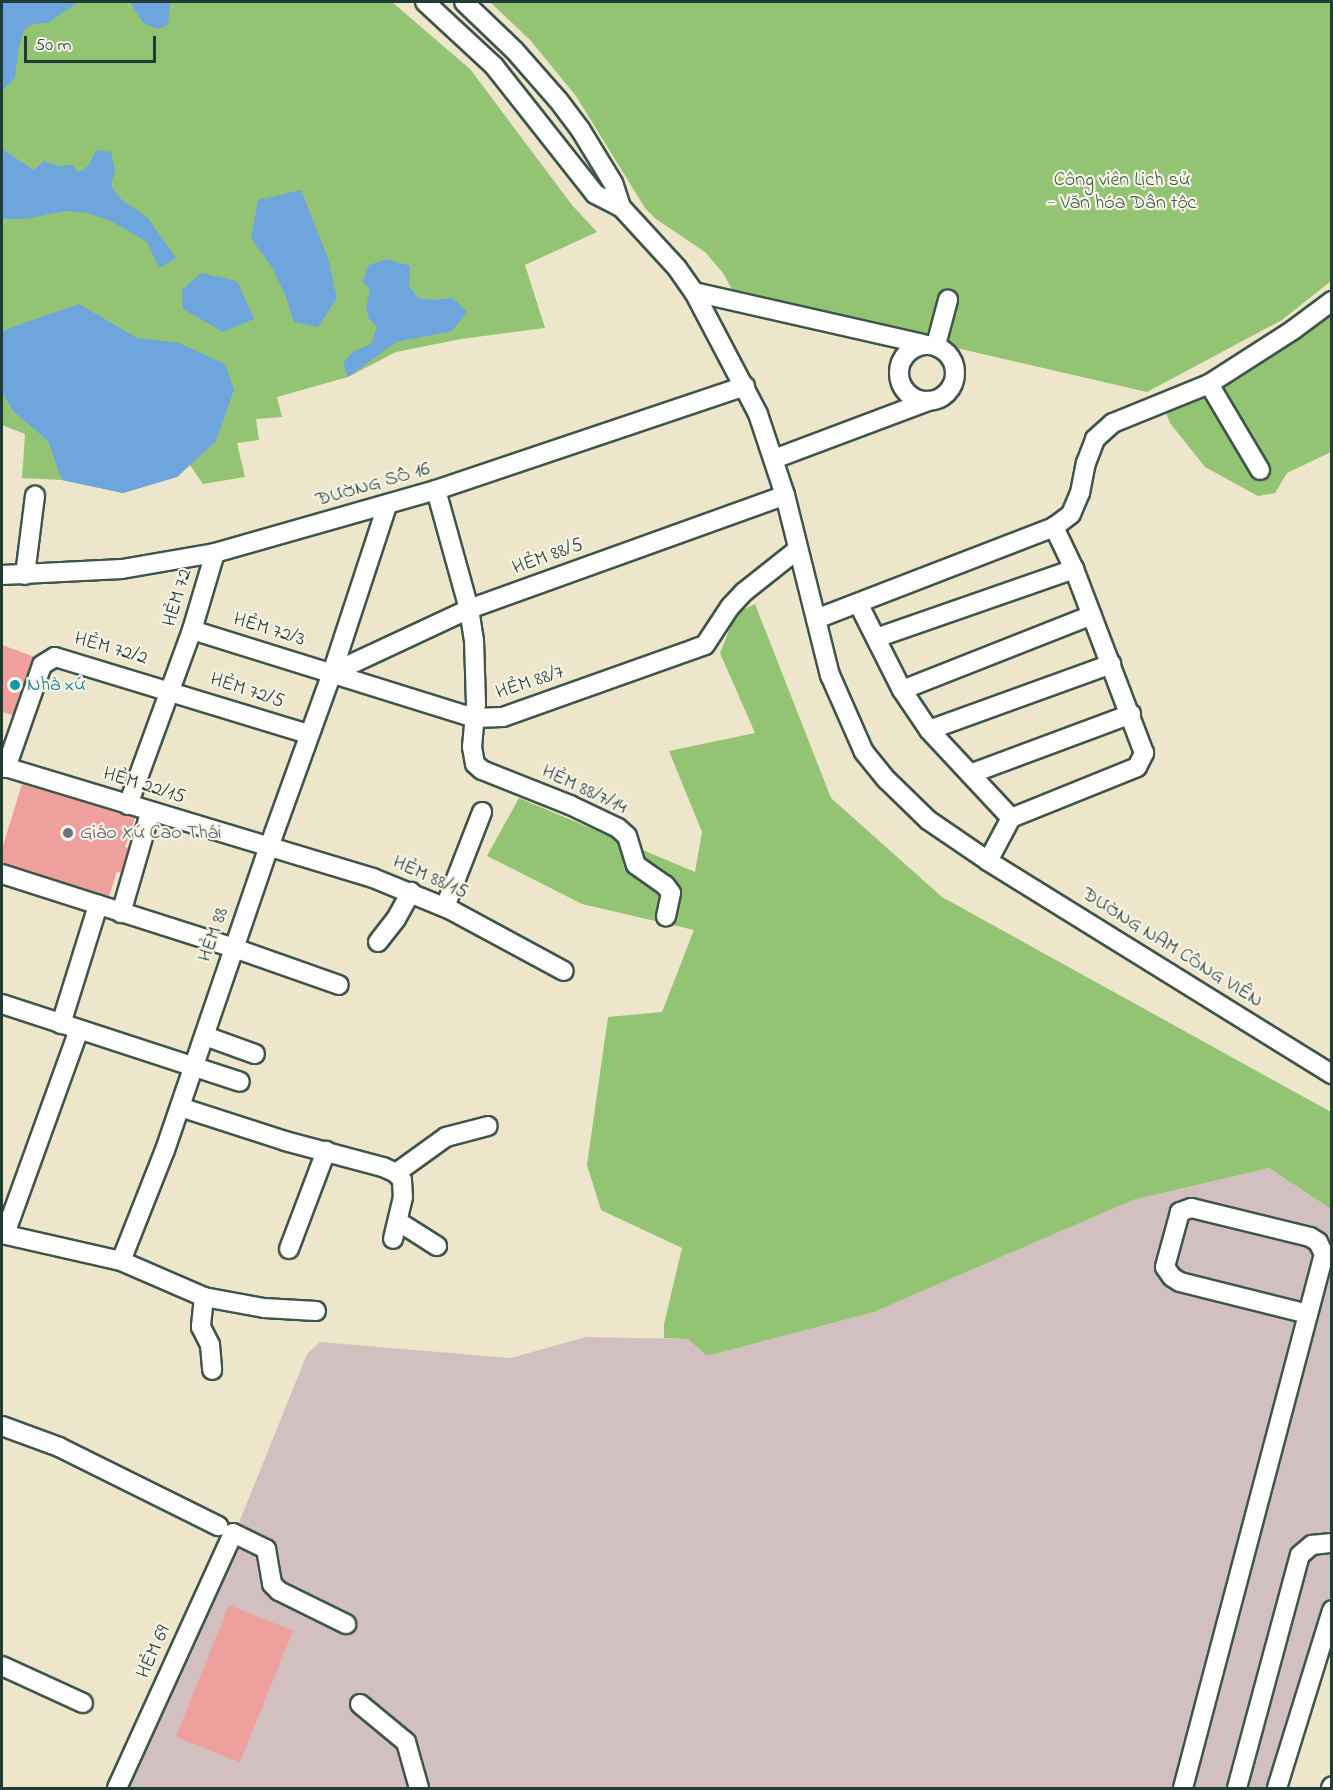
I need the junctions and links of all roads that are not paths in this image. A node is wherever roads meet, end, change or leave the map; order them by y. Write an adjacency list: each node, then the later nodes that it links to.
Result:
1 (425, 2): 3 (street)
2 (464, 2): 3 (street)
3 (621, 207): 4 (street, ĐƯỜNG NAM CÔNG VIÊN)
4 (694, 292): 7 (street); 9 (street, ĐƯỜNG NAM CÔNG VIÊN)
5 (948, 300): 7 (street)
6 (1332, 301): 8 (street)
7 (929, 345): 10 (street); 10 (street)
8 (1209, 384): 12 (street); 17 (street)
9 (745, 386): 11 (street, ĐƯỜNG NAM CÔNG VIÊN); 13 (street, ĐƯỜNG SỐ 16)
10 (928, 401): 11 (street)
11 (774, 459): 15 (street, ĐƯỜNG NAM CÔNG VIÊN)
12 (1260, 470)
13 (436, 490): 16 (street, ĐƯỜNG SỐ 16); 24 (street)
14 (35, 495): 22 (street)
15 (784, 495): 18 (street, ĐƯỜNG NAM CÔNG VIÊN); 24 (street, HẺM 88/5)
16 (387, 506): 19 (street, ĐƯỜNG SỐ 16); 30 (street, HẺM 88)
17 (1054, 527): 20 (street); 23 (street)
18 (797, 550): 26 (street, ĐƯỜNG NAM CÔNG VIÊN); 34 (street, HẺM 88/7)
19 (215, 553): 22 (street, ĐƯỜNG SỐ 16); 27 (street, HẺM 72)
20 (1074, 569): 25 (street); 28 (street)
21 (2, 575): 22 (street, ĐƯỜNG SỐ 16)
22 (25, 575)
23 (858, 603): 26 (street); 28 (street)
24 (470, 609): 30 (street, HẺM 88/5); 34 (street)
25 (1092, 615): 29 (street); 32 (street)
26 (816, 619): 44 (street, ĐƯỜNG NAM CÔNG VIÊN)
27 (192, 630): 30 (street, HẺM 72/3); 31 (street, HẺM 72)
28 (876, 638): 32 (street)
29 (1111, 664): 33 (street); 35 (street)
30 (332, 673): 34 (street, HẺM 88/7); 36 (street, HẺM 88)
31 (171, 690): 36 (street, HẺM 72/5); 37 (street, HẺM 72/2); 39 (street, HẺM 72)
32 (902, 690): 35 (street)
33 (1131, 714): 38 (street); 42 (street)
34 (474, 718): 50 (street, HẺM 88/7/14)
35 (929, 730): 38 (street)
36 (309, 735): 43 (street, HẺM 88)
37 (4, 767): 39 (street, HẺM 22/15)
38 (970, 774): 42 (street)
39 (128, 806): 41 (street, HẺM 22/15)
40 (482, 812): 48 (street)
41 (150, 813): 43 (street, HẺM 22/15); 49 (street)
42 (1011, 818): 44 (street)
43 (268, 846): 46 (street, HẺM 88/15); 52 (street, HẺM 88)
44 (988, 861): 61 (street, ĐƯỜNG NAM CÔNG VIÊN)
45 (2, 874): 47 (street)
46 (411, 892): 48 (street, HẺM 88/15); 51 (street)
47 (98, 905): 49 (street); 56 (street)
48 (445, 907): 53 (street, HẺM 88/15)
49 (121, 913): 52 (street)
50 (666, 916)
51 (378, 942)
52 (234, 948): 54 (street); 58 (street, HẺM 88)
53 (564, 971)
54 (339, 985)
55 (2, 1004): 56 (street)
56 (62, 1024): 57 (street)
57 (79, 1030): 60 (street); 67 (street)
58 (205, 1035): 59 (street); 60 (street, HẺM 88)
59 (255, 1054)
60 (193, 1068): 62 (street); 63 (street, HẺM 88)
61 (1332, 1074)
62 (240, 1082)
63 (180, 1107): 65 (street); 70 (street, HẺM 88)
64 (488, 1126): 66 (street)
65 (326, 1151): 66 (street); 69 (street)
66 (396, 1173): 68 (street)
67 (3, 1234): 70 (street)
68 (437, 1246)
69 (289, 1249)
70 (121, 1261): 71 (street)
71 (204, 1297): 72 (street); 74 (street)
72 (316, 1311)
73 (1308, 1314): 73 (street); 85 (street)
74 (212, 1370)
75 (2, 1426): 76 (street)
76 (229, 1532): 79 (street); 83 (street, HẺM 69)
77 (1332, 1543): 86 (street)
78 (1332, 1610): 87 (street)
79 (346, 1624)
80 (2, 1666): 81 (street)
81 (83, 1703)
82 (360, 1704): 84 (street)
83 (117, 1788)
84 (419, 1788)
85 (1183, 1788)
86 (1237, 1788)
87 (1277, 1788)

